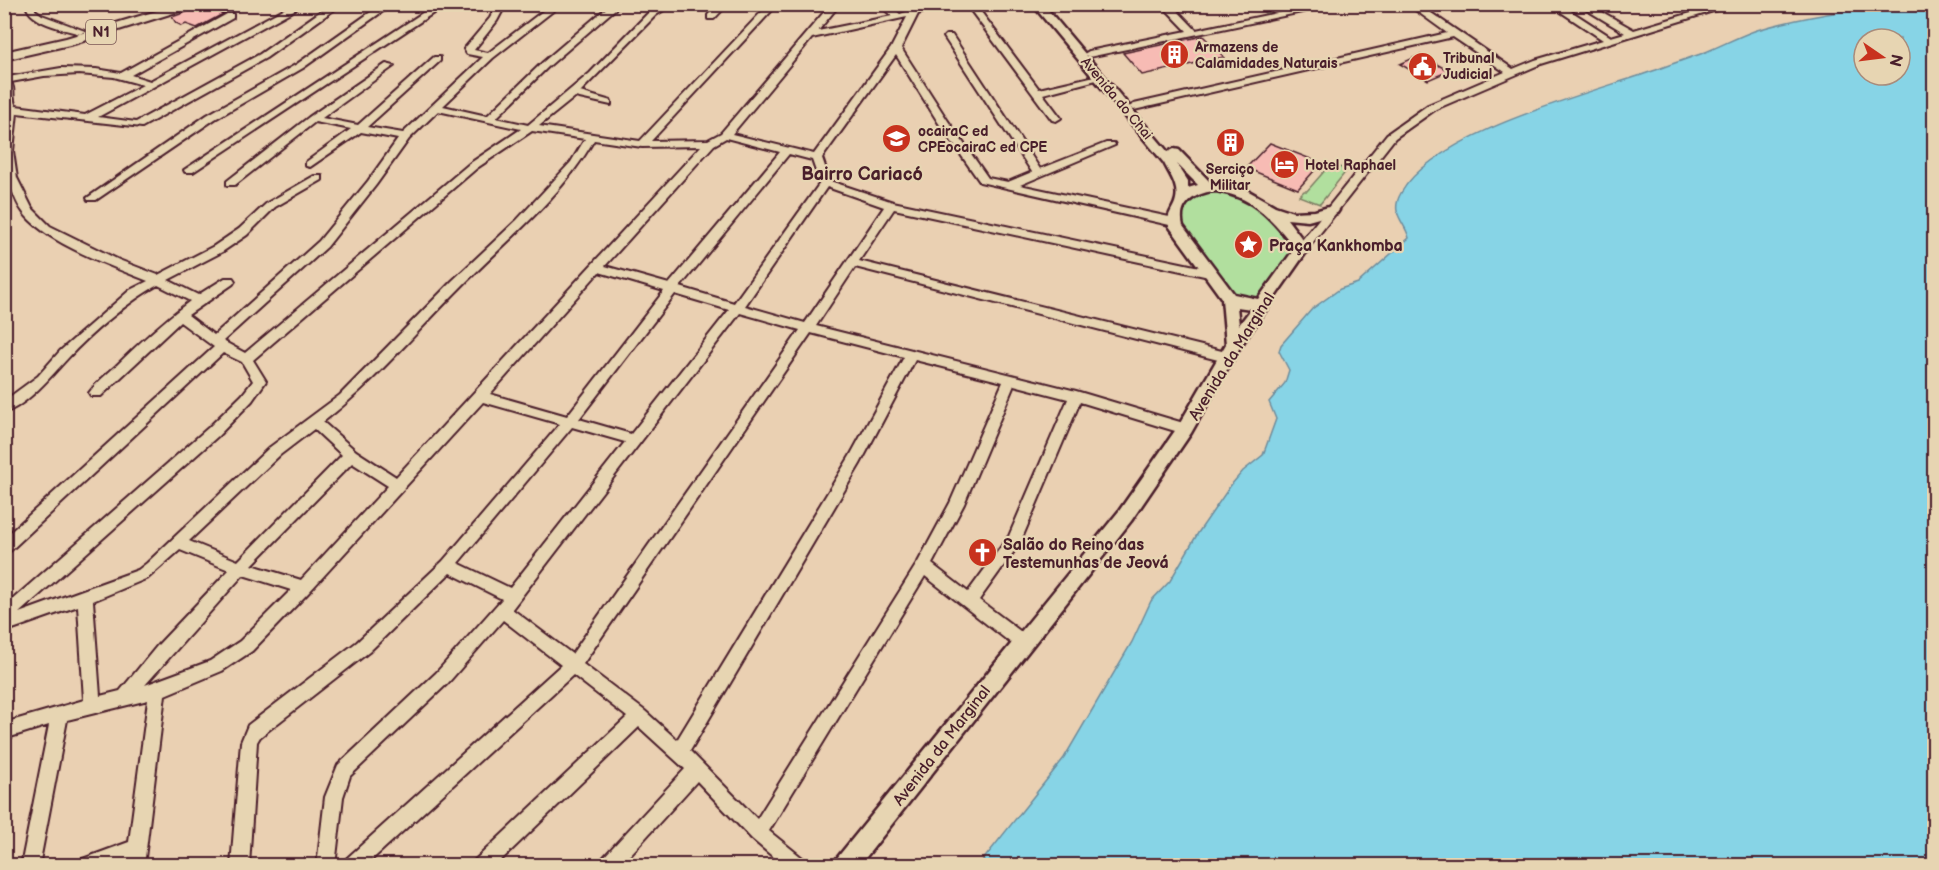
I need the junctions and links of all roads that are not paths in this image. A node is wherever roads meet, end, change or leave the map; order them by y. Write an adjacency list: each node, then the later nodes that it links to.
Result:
1 (30, 4): 31 (street)
2 (176, 4): 31 (highway, N1)
3 (196, 4): 41 (highway, N1)
4 (301, 4): 49 (street)
5 (338, 4): 57 (street)
6 (389, 4): 80 (street)
7 (442, 4): 72 (street)
8 (502, 4): 42 (street)
9 (558, 4): 42 (street)
10 (617, 4): 59 (street)
11 (669, 4): 51 (street)
12 (724, 4): 29 (street)
13 (774, 4): 65 (street)
14 (836, 4): 35 (street)
15 (882, 4): 30 (street)
16 (941, 4): 27 (street)
17 (970, 4): 50 (street)
18 (1037, 4): 47 (main road, Avenida do Chai)
19 (1047, 4): 40 (main road, Avenida do Chai)
20 (1180, 4): 26 (street)
21 (1336, 4): 32 (street)
22 (1411, 4): 33 (street)
23 (1553, 4): 37 (street)
24 (1581, 4): 34 (street)
25 (1732, 4): 34 (street, Avenida da Marginal)
26 (1166, 6): 32 (street)
27 (914, 13): 30 (street); 38 (street)
28 (230, 16): 46 (street)
29 (711, 17)
30 (899, 17): 35 (street)
31 (80, 31): 39 (highway, N1)
32 (1193, 32): 40 (street)
33 (1453, 34): 45 (street); 53 (street)
34 (1633, 34): 37 (street, Avenida da Marginal)
35 (809, 36): 62 (street)
36 (949, 37): 73 (street)
37 (1608, 39): 45 (street, Avenida da Marginal)
38 (896, 48): 70 (street); 78 (street)
39 (4, 50)
40 (1089, 54): 53 (main road, Avenida do Chai)
41 (4, 56)
42 (490, 56): 54 (street)
43 (437, 59): 60 (street)
44 (389, 66): 58 (street)
45 (1511, 72): 84 (street, Avenida da Marginal)
46 (124, 75): 48 (street); 49 (street)
47 (1100, 78): 50 (street); 81 (main road, Avenida do Chai)
48 (5, 79): 55 (street)
49 (151, 84): 57 (street)
50 (1037, 92): 56 (street)
51 (573, 93): 52 (street); 61 (street)
52 (607, 103)
53 (1134, 107): 79 (main road, Avenida do Chai)
54 (436, 108): 59 (street); 63 (street)
55 (12, 109): 57 (street); 69 (street)
56 (1056, 118)
57 (86, 119)
58 (313, 119): 60 (street); 76 (street)
59 (488, 120): 61 (street)
60 (361, 127): 63 (street); 71 (street)
61 (530, 128): 64 (street); 102 (street)
62 (725, 135): 66 (street); 68 (street)
63 (405, 136): 99 (street)
64 (591, 137): 65 (street); 108 (street)
65 (642, 144): 66 (street)
66 (710, 144): 88 (street)
67 (1110, 145): 73 (street)
68 (787, 150): 70 (street); 92 (street)
69 (6, 151): 75 (street)
70 (817, 158): 77 (street)
71 (310, 164)
72 (189, 170)
73 (1038, 174): 78 (street)
74 (318, 178): 90 (street)
75 (8, 179): 90 (street)
76 (231, 183)
77 (825, 183): 82 (street); 96 (street)
78 (1010, 185): 85 (street)
79 (1206, 186): 81 (main road); 83 (main road)
80 (92, 198)
81 (1183, 198): 85 (main road)
82 (891, 204): 87 (street); 89 (street)
83 (1269, 208): 84 (main road); 86 (main road)
84 (1332, 210): 86 (street, Avenida da Marginal)
85 (1174, 222): 89 (main road)
86 (1302, 248): 95 (main road, Avenida da Marginal)
87 (853, 262): 98 (street); 100 (street)
88 (595, 267): 92 (street); 105 (street)
89 (1209, 273): 93 (main road)
90 (158, 280): 94 (street); 107 (street)
91 (229, 282): 94 (street)
92 (672, 289): 96 (street); 109 (street)
93 (1228, 298): 95 (main road); 100 (main road)
94 (197, 300): 97 (street)
95 (1263, 305): 100 (main road, Avenida da Marginal)
96 (736, 308): 98 (street); 111 (street)
97 (179, 315): 99 (street); 104 (street)
98 (808, 328): 101 (street); 126 (street)
99 (218, 344): 102 (street); 115 (street)
100 (1230, 351): 110 (main road, Avenida da Marginal)
101 (911, 355): 103 (street); 133 (street)
102 (246, 359): 123 (street)
103 (1010, 380): 106 (street); 117 (street)
104 (96, 393)
105 (480, 396): 109 (street); 113 (street)
106 (1076, 396): 110 (street); 121 (street)
107 (4, 408)
108 (314, 421): 112 (street); 114 (street)
109 (570, 422): 111 (street); 116 (street)
110 (1185, 429): 125 (main road, Avenida da Marginal)
111 (635, 440): 122 (street)
112 (351, 455): 113 (street); 118 (street)
113 (397, 485): 119 (street)
114 (178, 543): 118 (street); 120 (street)
115 (4, 548)
116 (448, 565): 122 (street); 139 (street)
117 (923, 566): 121 (street); 135 (street)
118 (240, 568): 119 (street); 128 (street)
119 (304, 587): 127 (street)
120 (85, 597): 124 (street); 129 (street)
121 (970, 601): 125 (street)
122 (507, 603): 126 (street); 140 (street)
123 (4, 617)
124 (4, 625)
125 (1022, 642): 145 (main road, Avenida da Marginal)
126 (574, 664): 131 (street); 141 (street)
127 (157, 690): 128 (street); 136 (street)
128 (124, 698): 129 (street)
129 (92, 705): 130 (street)
130 (60, 713): 132 (street); 137 (street)
131 (639, 716): 133 (street); 142 (street)
132 (4, 732)
133 (679, 753): 134 (street)
134 (697, 769): 135 (street); 143 (street)
135 (758, 833): 144 (street)
136 (137, 857): 138 (street)
137 (30, 866)
138 (86, 866)
139 (240, 866)
140 (326, 866)
141 (351, 866)
142 (481, 866)
143 (607, 866)
144 (799, 866)
145 (845, 866)

